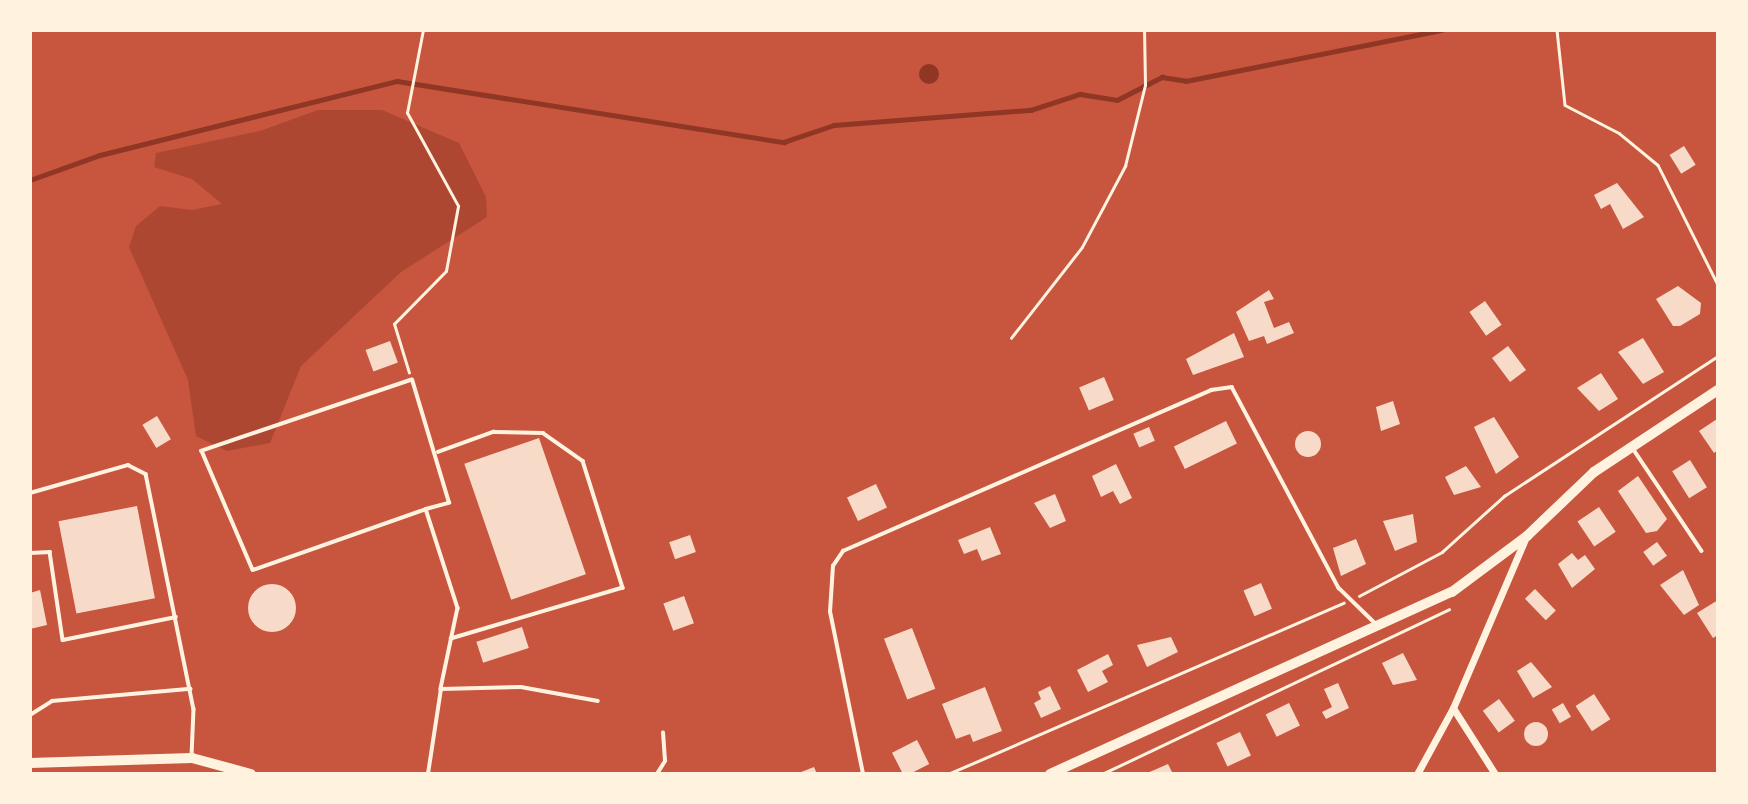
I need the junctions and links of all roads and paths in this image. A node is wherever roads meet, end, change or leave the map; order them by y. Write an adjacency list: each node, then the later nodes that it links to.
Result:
1 (423, 30): 7 (path)
2 (1144, 30): 5 (path)
3 (1557, 30): 4 (path)
4 (1718, 285)
5 (1011, 338)
6 (1718, 356): 16 (path)
7 (412, 380): 10 (lane); 12 (lane)
8 (1718, 390): 9 (main road)
9 (1631, 446): 13 (main road); 14 (lane)
10 (438, 452): 12 (lane); 20 (lane)
11 (30, 493): 18 (lane)
12 (426, 509): 20 (lane)
13 (1527, 536): 19 (main road); 24 (street)
14 (1702, 551)
15 (30, 553): 18 (lane)
16 (1351, 600): 19 (lane); 32 (lane); 33 (path)
17 (1460, 600): 35 (path)
18 (176, 617): 21 (lane)
19 (1379, 627): 34 (main road)
20 (451, 639): 22 (lane)
21 (190, 689): 25 (lane); 27 (lane)
22 (442, 689): 23 (lane); 30 (lane)
23 (598, 701)
24 (1452, 708): 36 (street); 37 (street)
25 (30, 715)
26 (663, 733): 31 (lane)
27 (192, 758): 28 (main road); 29 (main road)
28 (30, 763)
29 (251, 774)
30 (428, 774)
31 (657, 774)
32 (863, 774)
33 (948, 774)
34 (1050, 774)
35 (1102, 774)
36 (1416, 774)
37 (1495, 774)

